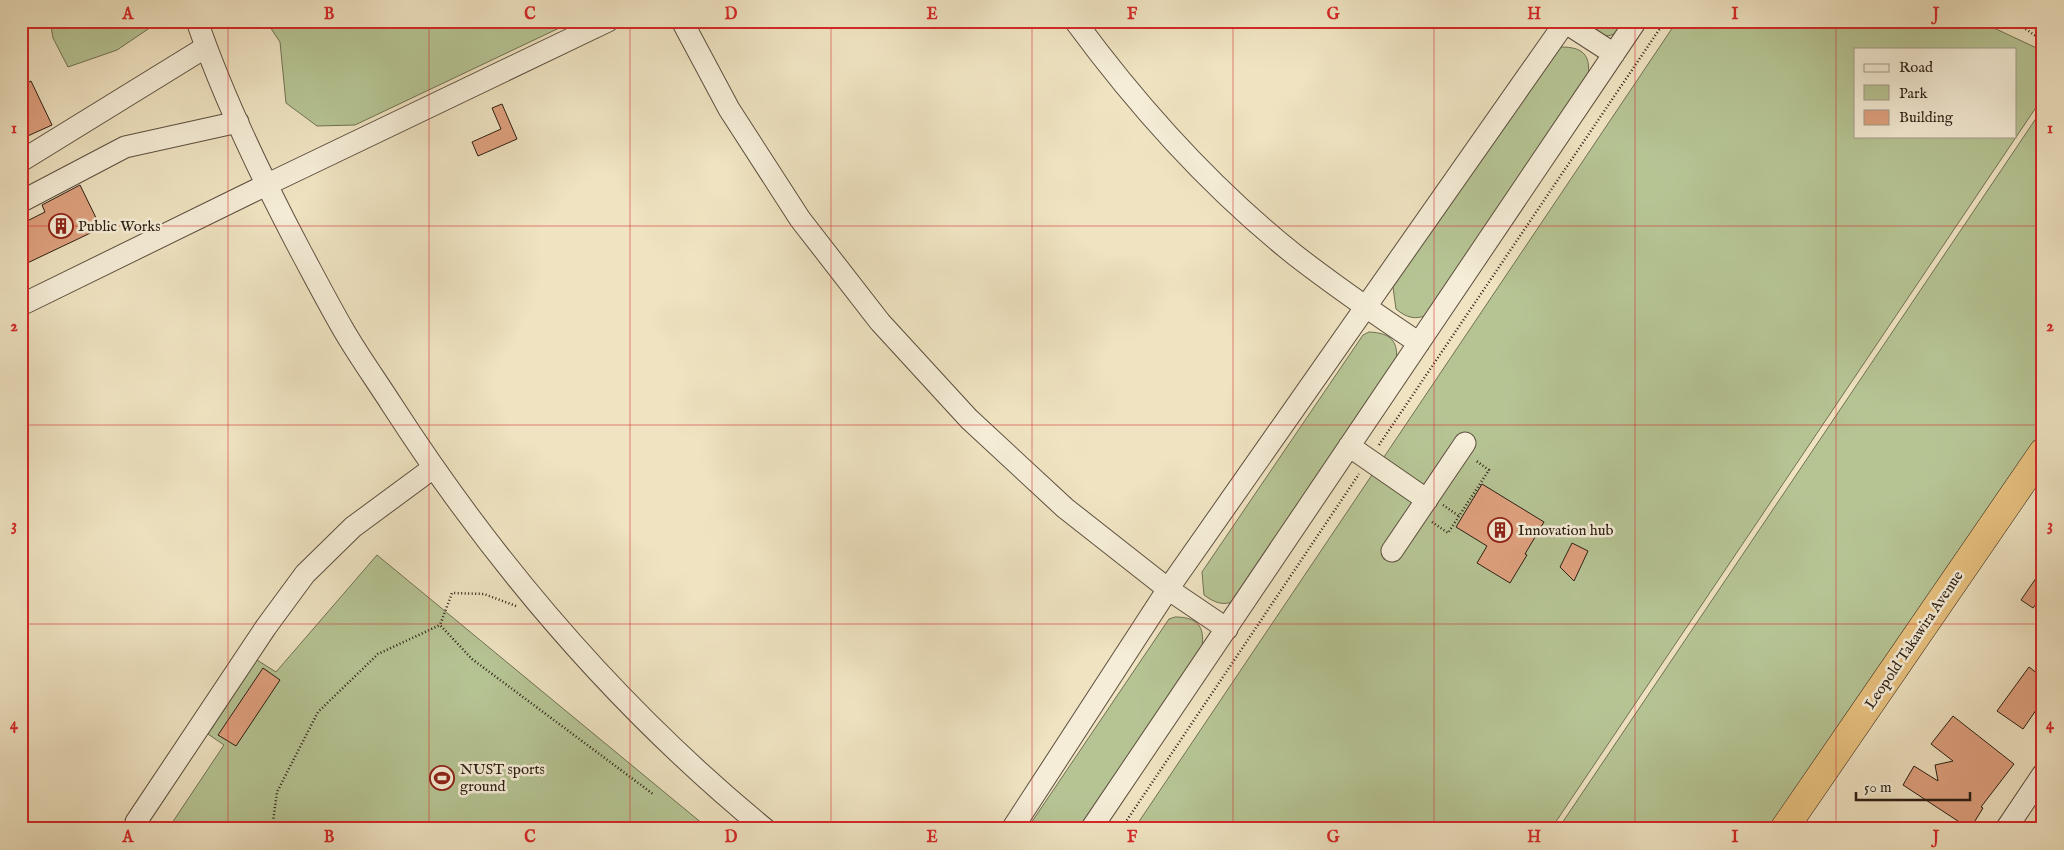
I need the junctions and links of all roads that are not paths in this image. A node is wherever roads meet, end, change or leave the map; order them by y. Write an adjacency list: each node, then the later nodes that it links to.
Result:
1 (197, 21): 7 (street)
2 (608, 21): 11 (street)
3 (682, 21): 22 (street)
4 (1075, 21): 14 (street)
5 (1636, 21): 8 (street)
6 (1565, 22): 8 (street); 14 (street)
7 (206, 47): 9 (street); 10 (street)
8 (1614, 54): 15 (street)
9 (238, 122): 11 (street); 12 (street)
10 (21, 161)
11 (266, 185): 13 (street); 19 (street)
12 (21, 200)
13 (21, 305)
14 (1365, 307): 15 (street); 22 (street)
15 (1419, 342): 16 (street)
16 (1350, 446): 20 (street); 23 (street)
17 (1462, 447): 20 (street)
18 (2043, 452): 29 (highway, Leopold Takawira Avenue)
19 (433, 468): 25 (street); 26 (street)
20 (1423, 507): 21 (street)
21 (1392, 551)
22 (1168, 589): 23 (street); 27 (street)
23 (1227, 629): 28 (street)
24 (2043, 774): 30 (street)
25 (136, 822)
26 (765, 829)
27 (1012, 829)
28 (1091, 829)
29 (1784, 829)
30 (2006, 829)

